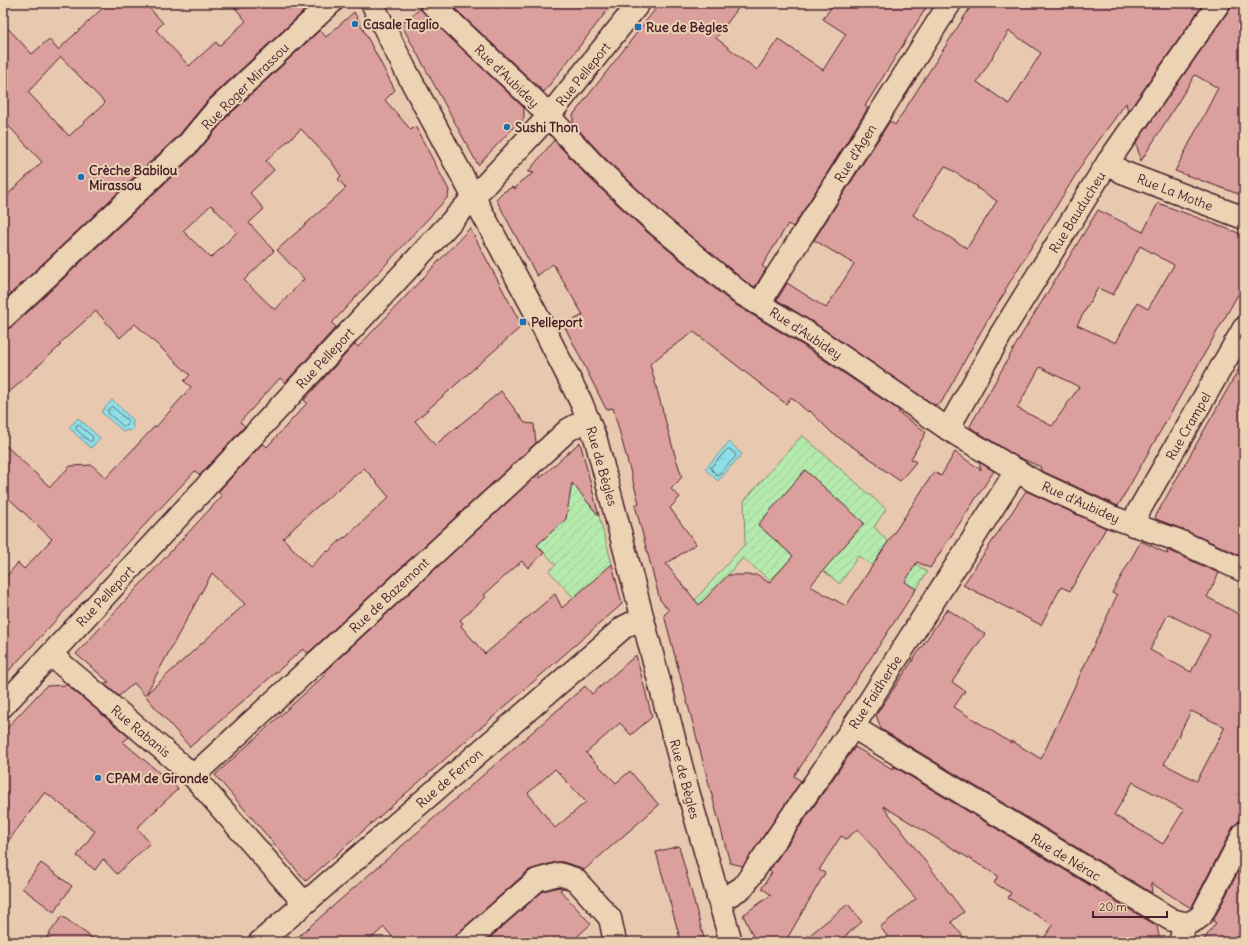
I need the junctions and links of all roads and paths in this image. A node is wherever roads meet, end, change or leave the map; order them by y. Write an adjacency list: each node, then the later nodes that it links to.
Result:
1 (331, 3): 12 (street, Rue Roger Mirassou)
2 (372, 3): 9 (street, Rue de Bègles)
3 (431, 3): 7 (street, Rue d'Aubidey)
4 (639, 3): 7 (street, Rue Pelleport)
5 (950, 3): 11 (street, Rue d'Agen)
6 (1219, 3): 8 (street, Rue Bauducheu)
7 (548, 117): 9 (street, Rue Pelleport); 11 (street, Rue d'Aubidey)
8 (1108, 162): 10 (street, Rue La Mothe); 15 (street, Rue Bauducheu)
9 (474, 198): 14 (street, Rue de Bègles); 20 (street, Rue Pelleport)
10 (1244, 218)
11 (760, 304): 15 (street, Rue d'Aubidey)
12 (3, 318)
13 (1244, 328): 17 (street, Rue Crampel)
14 (588, 419): 19 (street, Rue de Bègles); 23 (street, Rue de Bazemont)
15 (948, 429): 16 (street, Rue d'Aubidey)
16 (1017, 470): 17 (street, Rue d'Aubidey); 22 (street, Rue Faidherbe)
17 (1133, 525): 18 (street, Rue d'Aubidey)
18 (1244, 572)
19 (642, 620): 25 (street, Rue de Bègles); 26 (street, Rue de Ferron)
20 (51, 655): 21 (street, Rue Pelleport); 23 (street, Rue Rabanis)
21 (3, 706)
22 (853, 726): 25 (street, Rue Faidherbe); 27 (street, Rue de Nérac)
23 (193, 776): 26 (street, Rue Rabanis)
24 (1244, 833): 27 (street, Rue de Nérac)
25 (718, 898): 31 (street, Rue de Bègles)
26 (304, 903): 28 (street, Rue de Ferron)
27 (1183, 933)
28 (260, 942)
29 (466, 942): 30 (street)
30 (615, 942)
31 (731, 942)

